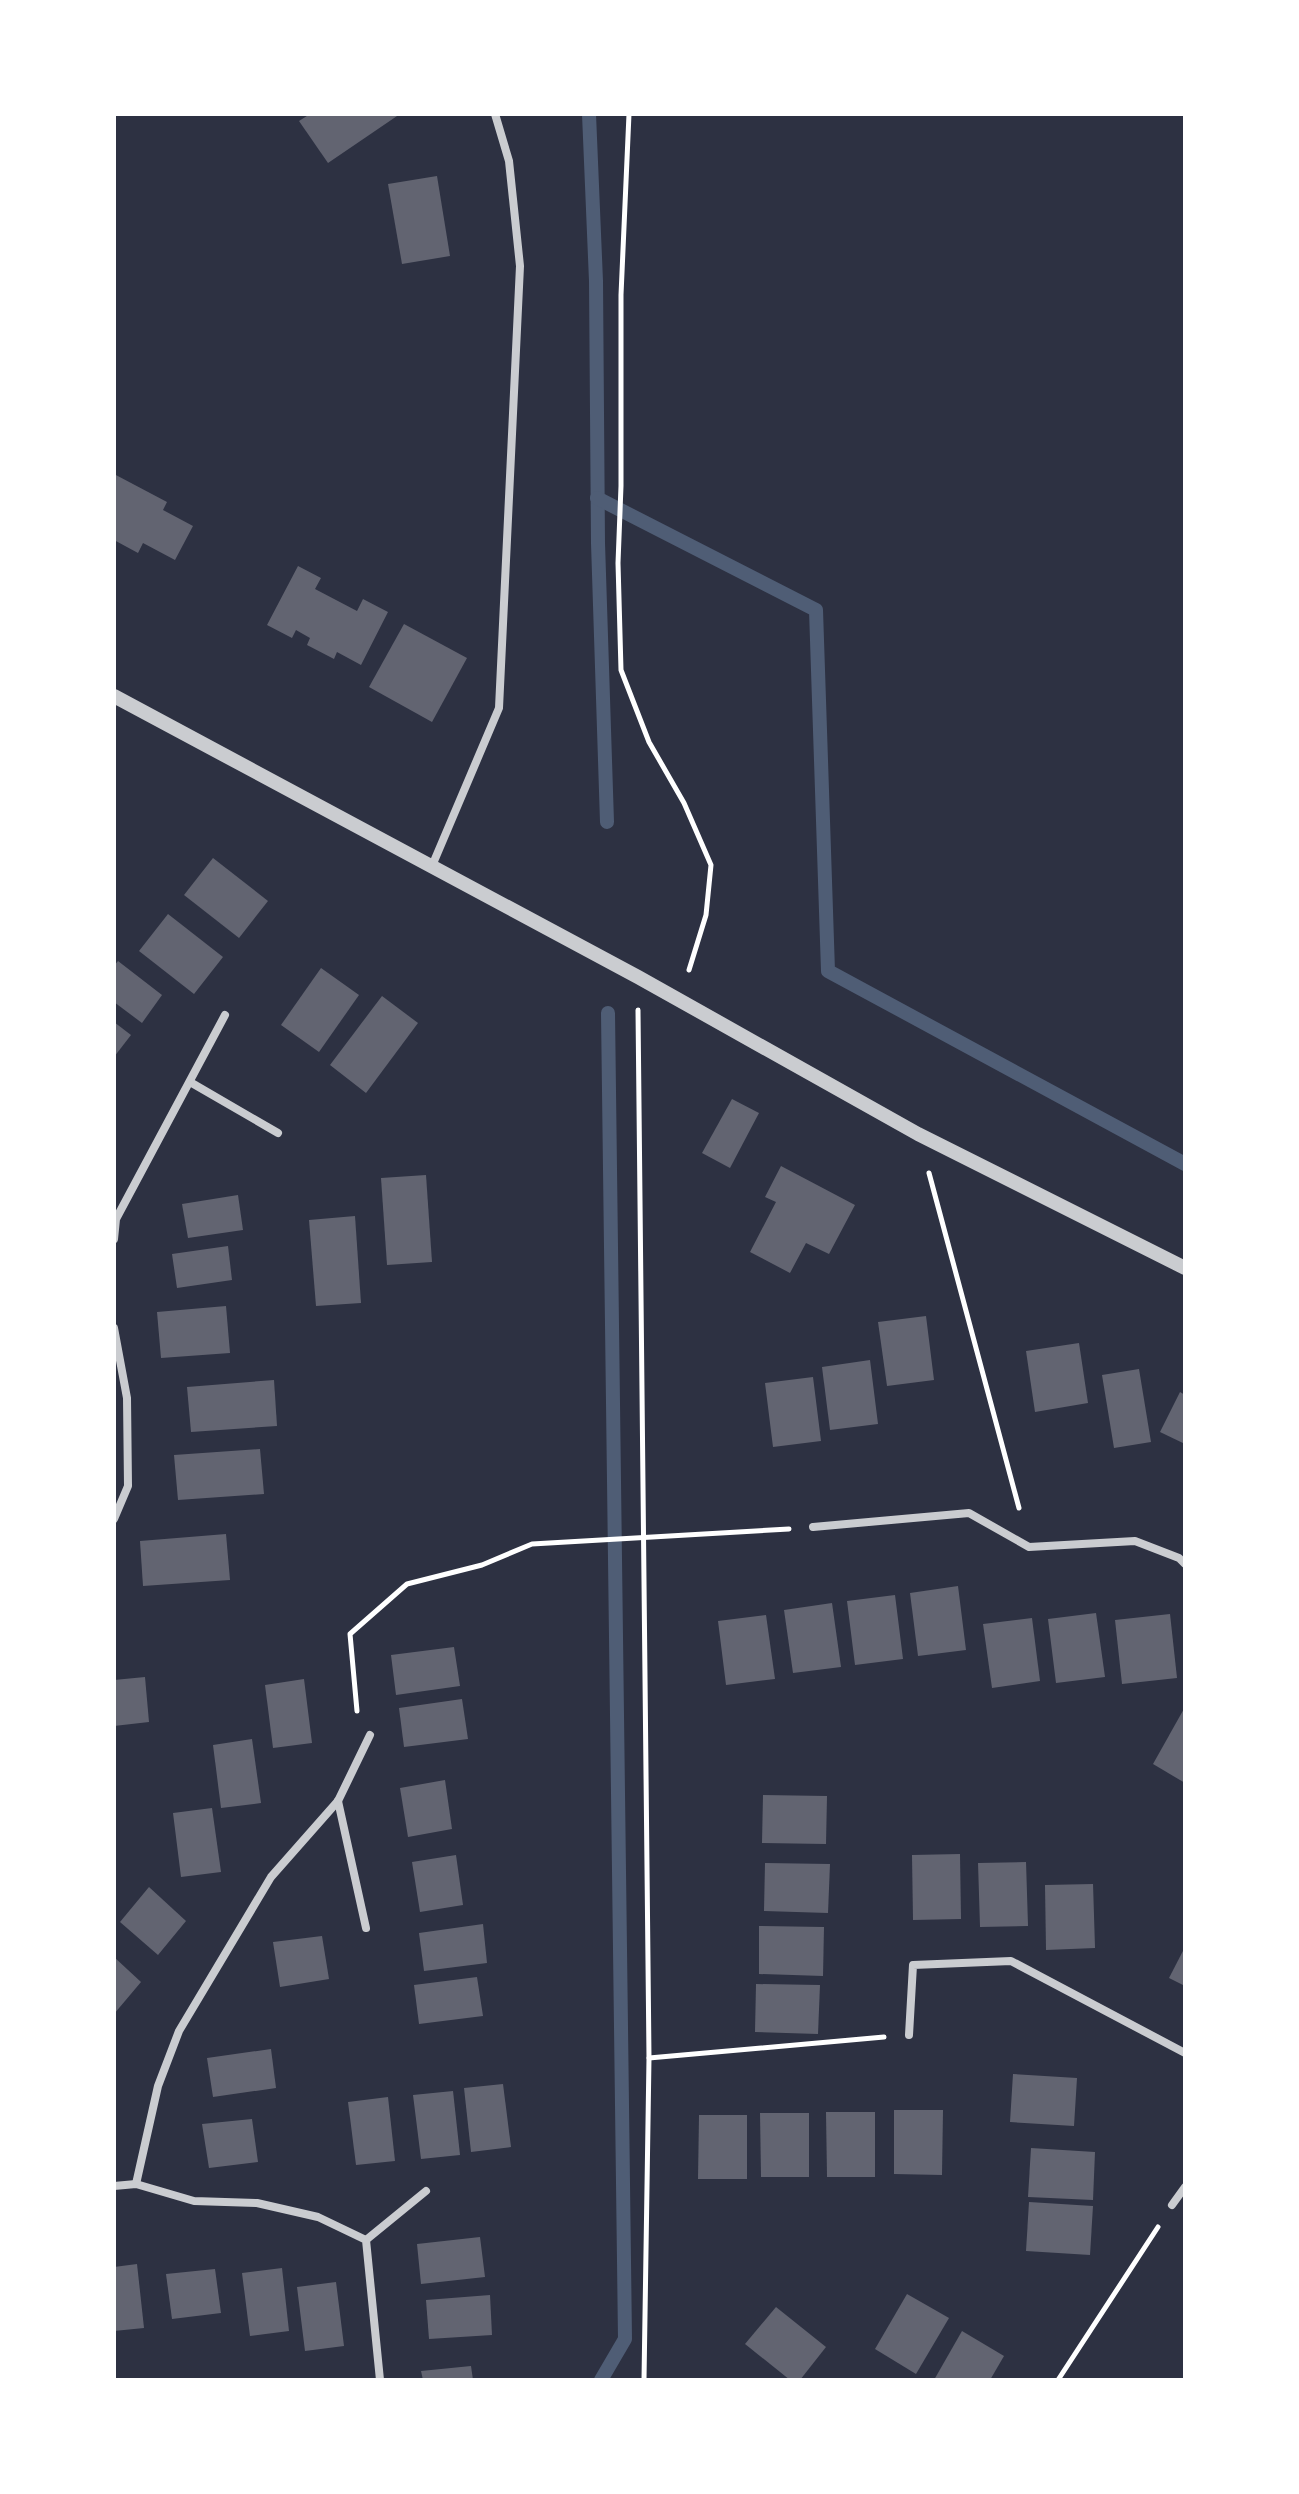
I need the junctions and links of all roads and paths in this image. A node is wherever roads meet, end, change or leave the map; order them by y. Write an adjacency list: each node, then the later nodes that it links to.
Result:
1 (495, 114): 4 (street)
2 (629, 114): 6 (path)
3 (114, 696): 4 (street)
4 (432, 866): 5 (street)
5 (638, 977): 6 (street); 16 (path)
6 (679, 1002): 10 (street)
7 (225, 1015): 8 (street)
8 (190, 1082): 9 (street); 11 (street)
9 (278, 1133)
10 (918, 1134): 12 (street); 17 (path)
11 (114, 1239)
12 (1185, 1268)
13 (114, 1328): 14 (street)
14 (114, 1519)
15 (813, 1527): 16 (path); 17 (street)
16 (644, 1536): 19 (path); 25 (path)
17 (1029, 1547): 18 (street)
18 (1185, 1564)
19 (357, 1716)
20 (370, 1735): 21 (street)
21 (338, 1801): 22 (street); 26 (street)
22 (366, 1928)
23 (909, 2035): 24 (street); 25 (path)
24 (1185, 2053)
25 (649, 2058): 33 (path)
26 (136, 2184): 27 (street); 31 (street)
27 (114, 2186)
28 (1185, 2187): 30 (street)
29 (426, 2191): 31 (street)
30 (1172, 2205): 34 (path)
31 (366, 2240): 32 (street)
32 (380, 2380)
33 (644, 2380)
34 (1058, 2380)

